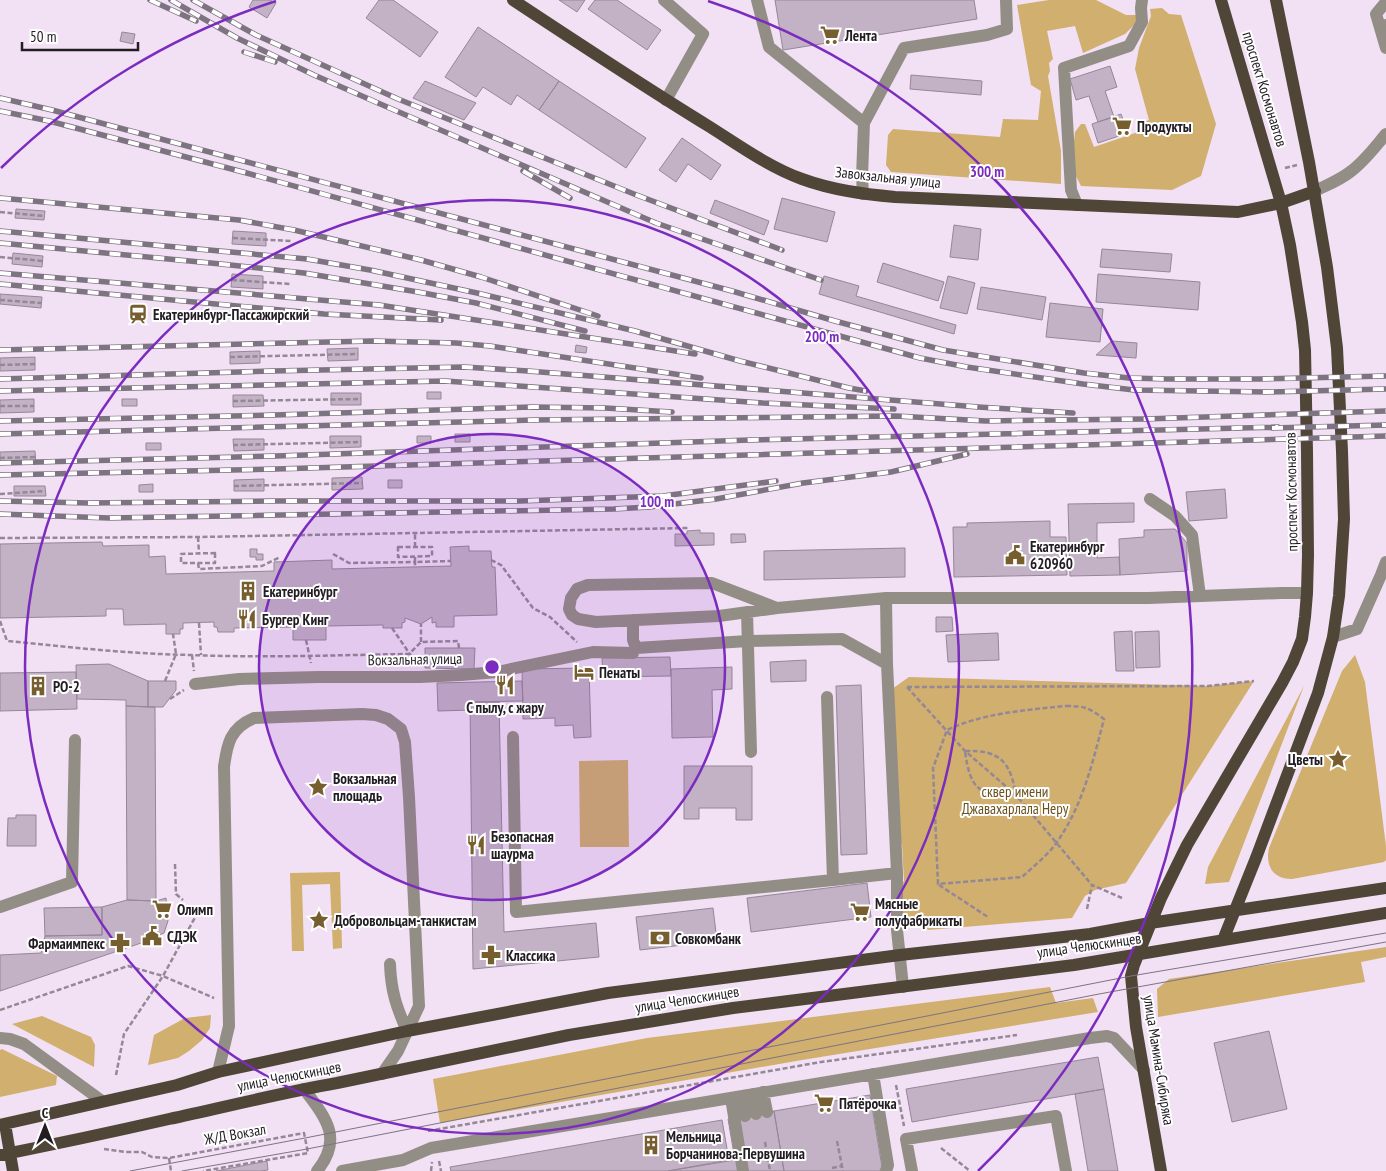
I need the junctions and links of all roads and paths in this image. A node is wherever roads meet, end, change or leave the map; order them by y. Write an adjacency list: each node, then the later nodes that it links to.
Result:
1 (513, 0): 11 (main road, Завокзальная улица)
2 (664, 0): 11 (street)
3 (757, 0): 12 (street)
4 (1006, 0): 12 (street)
5 (1142, 0): 19 (street)
6 (1221, 0): 18 (main road, проспект Космонавтов)
7 (1276, 0): 16 (main road, проспект Космонавтов)
8 (1386, 2): 9 (street)
9 (1384, 28): 10 (street)
10 (1386, 48)
11 (666, 100): 17 (main road, Завокзальная улица)
12 (864, 123): 17 (street)
13 (1386, 134): 16 (street)
14 (1298, 165): 15 (path)
15 (1285, 168)
16 (1315, 191): 18 (main road, Завокзальная улица); 73 (main road, проспект Космонавтов)
17 (863, 194): 19 (main road, Завокзальная улица)
18 (1281, 203): 19 (main road, Завокзальная улица); 62 (main road, проспект Космонавтов)
19 (1077, 205)
20 (0, 212): 21 (path)
21 (44, 216)
22 (233, 238): 23 (path)
23 (292, 241)
24 (0, 257): 25 (path)
25 (43, 261)
26 (232, 280): 27 (path)
27 (290, 284)
28 (0, 300): 29 (path)
29 (42, 303)
30 (358, 354): 31 (path)
31 (230, 357)
32 (35, 364): 33 (path)
33 (0, 365)
34 (361, 399): 35 (path)
35 (233, 401)
36 (0, 406): 37 (path)
37 (34, 406)
38 (361, 442): 39 (path)
39 (233, 445)
40 (36, 457): 41 (path)
41 (0, 458)
42 (362, 483): 43 (path)
43 (234, 486)
44 (45, 491): 45 (path)
45 (0, 494)
46 (1150, 499): 63 (street)
47 (688, 528): 48 (path)
48 (415, 534): 49 (path); 51 (path)
49 (198, 537): 50 (path); 52 (path)
50 (0, 538)
51 (415, 547): 55 (path); 55 (path)
52 (198, 553): 60 (path); 60 (path)
53 (333, 554): 58 (path)
54 (280, 557): 60 (path)
55 (415, 557): 58 (path)
56 (492, 560): 79 (path)
57 (451, 561): 58 (path)
58 (415, 562): 61 (path)
59 (1386, 562): 73 (street)
60 (198, 563)
61 (415, 567)
62 (1307, 593): 63 (street); 110 (main road, проспект Космонавтов)
63 (1200, 596): 64 (street)
64 (886, 598): 65 (street); 84 (street)
65 (777, 608): 66 (street); 67 (street)
66 (748, 612): 67 (street); 75 (street)
67 (633, 620): 78 (street)
68 (0, 621): 80 (path)
69 (199, 623): 82 (path)
70 (421, 624): 76 (path)
71 (392, 628): 81 (path)
72 (173, 634): 80 (path)
73 (1333, 637): 106 (main road, проспект Космонавтов)
74 (306, 640): 83 (path)
75 (748, 641): 78 (street, Вокзальная улица); 84 (street, Вокзальная улица); 93 (street)
76 (421, 642): 77 (path); 81 (path)
77 (459, 648)
78 (635, 650): 79 (street, Вокзальная улица)
79 (593, 652): 87 (street, Вокзальная улица)
80 (176, 654): 82 (path); 85 (path)
81 (409, 654): 83 (path)
82 (201, 656): 83 (path)
83 (310, 656)
84 (887, 664): 97 (street)
85 (166, 682)
86 (1254, 682): 89 (path)
87 (195, 684)
88 (827, 696): 98 (street)
89 (947, 730): 92 (path); 95 (path); 99 (path)
90 (513, 737): 98 (street)
91 (75, 740): 104 (street)
92 (965, 751): 94 (path); 94 (path); 94 (path)
93 (751, 752)
94 (1016, 795): 95 (path)
95 (1057, 843): 99 (path); 100 (path)
96 (175, 864): 103 (path)
97 (897, 873): 98 (street); 113 (street)
98 (832, 880)
99 (938, 884): 109 (path)
100 (1092, 885): 102 (path); 105 (path)
101 (1386, 888): 106 (main road, улица Челюскинцев)
102 (1122, 898)
103 (183, 900)
104 (0, 907)
105 (1087, 909)
106 (1235, 910): 110 (main road, улица Челюскинцев); 111 (main road, проспект Космонавтов)
107 (198, 912): 115 (path)
108 (1386, 913): 111 (main road, улица Челюскинцев)
109 (988, 917)
110 (1150, 923): 112 (main road, проспект Космонавтов); 113 (main road, улица Челюскинцев)
111 (1223, 940): 112 (main road, улица Челюскинцев)
112 (1138, 954): 116 (main road, улица Челюскинцев); 122 (main road, улица Мамина-Сибиряка)
113 (900, 955): 116 (street); 119 (main road, улица Челюскинцев)
114 (390, 964): 119 (street)
115 (163, 976): 117 (path); 118 (path); 126 (path)
116 (903, 987): 124 (main road, улица Челюскинцев)
117 (214, 998)
118 (0, 1010)
119 (407, 1031): 123 (main road, улица Челюскинцев); 123 (street); 124 (street)
120 (1019, 1034): 132 (path)
121 (0, 1038): 130 (street)
122 (1144, 1070): 125 (street); 157 (main road, улица Мамина-Сибиряка)
123 (218, 1072): 130 (main road, улица Челюскинцев)
124 (382, 1074): 128 (main road, улица Челюскинцев)
125 (872, 1074): 129 (street); 153 (street)
126 (116, 1075)
127 (895, 1078): 134 (path)
128 (304, 1089): 138 (main road, улица Челюскинцев); 146 (street)
129 (747, 1095): 129 (street); 139 (street); 150 (street)
130 (102, 1101): 131 (main road, улица Челюскинцев)
131 (2, 1124): 138 (main road)
132 (428, 1131)
133 (926, 1136): 134 (street); 155 (path); 156 (street)
134 (906, 1139): 154 (street)
135 (838, 1141): 141 (path)
136 (765, 1142): 151 (path)
137 (101, 1148): 140 (path)
138 (5, 1154): 143 (main road)
139 (434, 1154): 147 (street); 148 (path); 149 (path)
140 (169, 1158): 144 (path); 145 (path, Ж/Д Вокзал)
141 (842, 1166): 142 (path); 152 (path)
142 (832, 1168)
143 (13, 1171)
144 (171, 1171)
145 (203, 1171)
146 (317, 1171)
147 (342, 1171)
148 (431, 1171)
149 (441, 1171)
150 (743, 1171)
151 (770, 1171)
152 (843, 1171)
153 (886, 1171)
154 (912, 1171)
155 (970, 1171)
156 (1066, 1171)
157 (1161, 1171)

